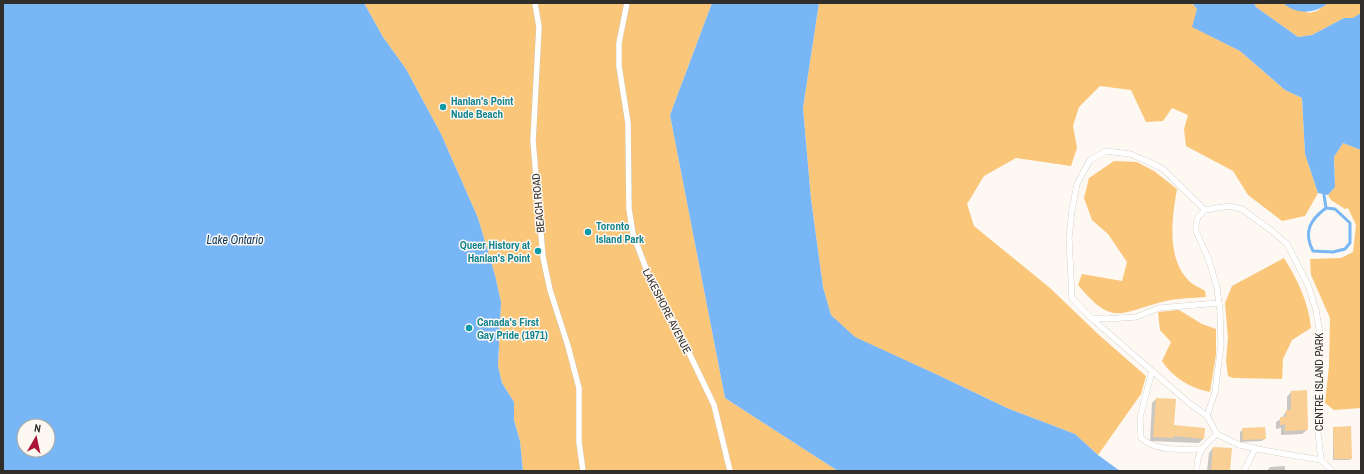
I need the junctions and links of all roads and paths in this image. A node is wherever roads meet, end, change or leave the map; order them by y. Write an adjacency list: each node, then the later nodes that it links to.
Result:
1 (534, 3): 12 (lane, BEACH ROAD)
2 (627, 3): 13 (lane, LAKESHORE AVENUE)
3 (1205, 210): 4 (lane); 5 (lane); 11 (lane, CENTRE ISLAND PARK)
4 (1219, 303): 5 (lane); 7 (lane)
5 (1090, 317): 6 (lane)
6 (1152, 371): 7 (lane); 9 (lane)
7 (1207, 416): 8 (lane)
8 (1217, 434): 9 (lane); 10 (lane)
9 (1201, 449): 14 (lane)
10 (1255, 449): 11 (lane); 15 (lane)
11 (1321, 460): 16 (lane)
12 (582, 471)
13 (730, 471)
14 (1197, 471)
15 (1244, 471)
16 (1332, 471)

